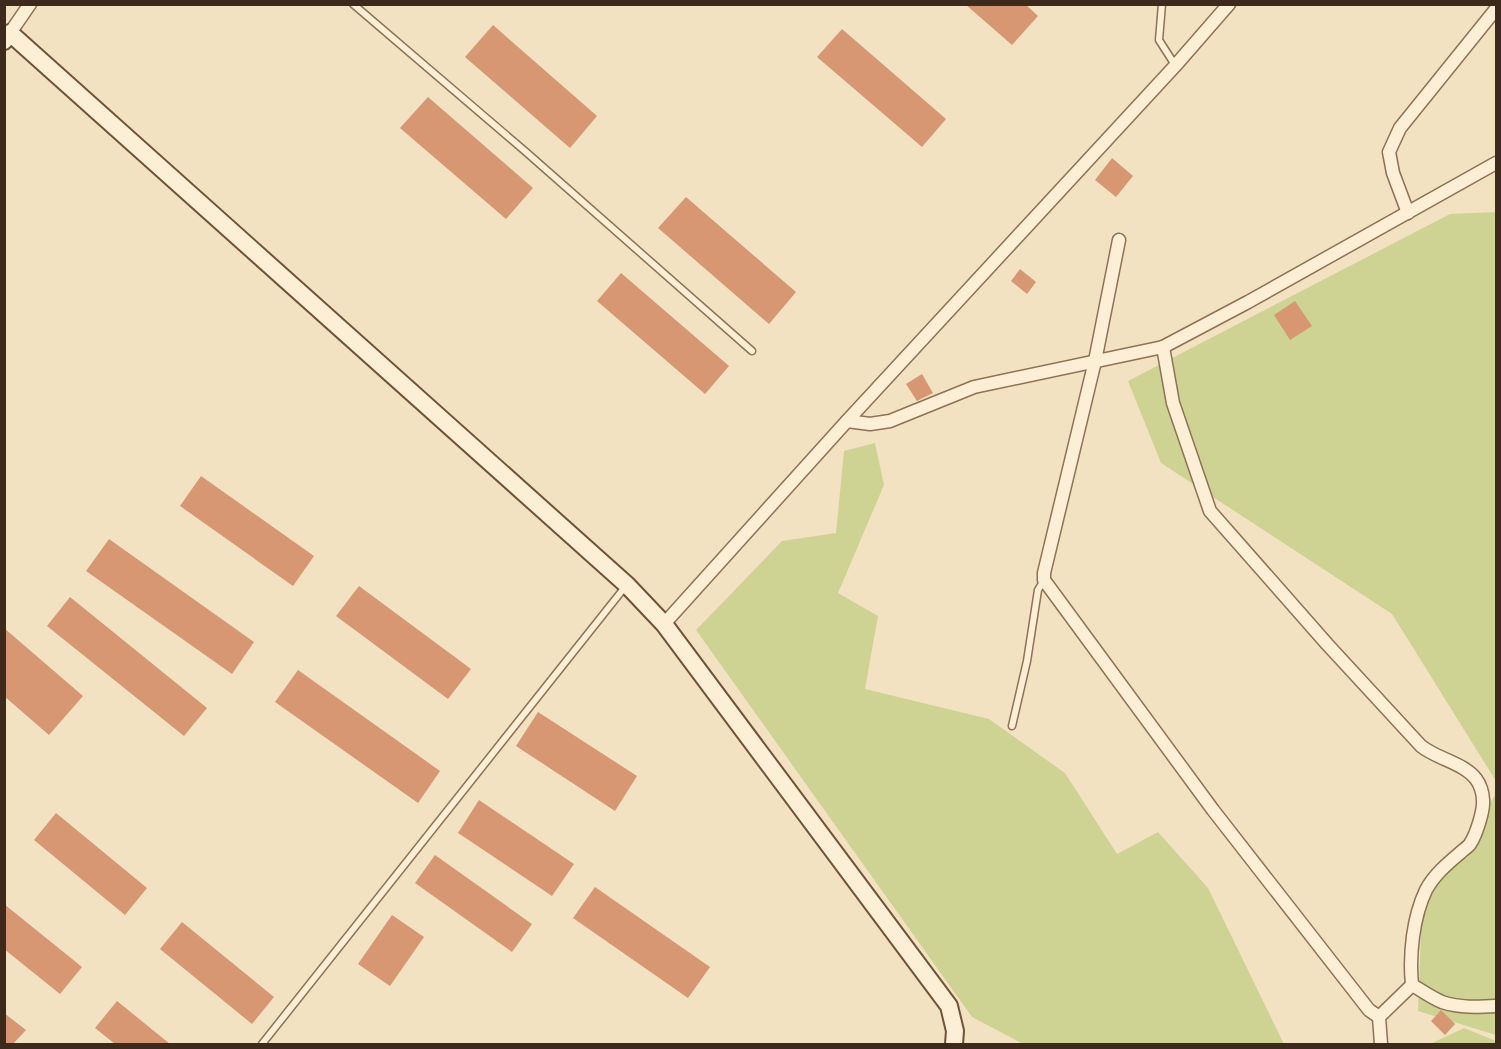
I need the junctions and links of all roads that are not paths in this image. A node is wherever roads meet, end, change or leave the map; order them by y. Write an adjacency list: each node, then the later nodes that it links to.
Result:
1 (30, 4): 6 (street)
2 (353, 4): 12 (lane)
3 (1162, 4): 7 (lane)
4 (1229, 4): 7 (street)
5 (1497, 9): 9 (street)
6 (7, 37): 16 (street)
7 (1175, 66): 14 (street)
8 (1497, 163): 9 (street)
9 (1408, 213): 11 (street)
10 (1119, 240): 13 (street)
11 (1163, 347): 13 (street); 19 (street)
12 (752, 351)
13 (1095, 361): 14 (street); 15 (street)
14 (848, 421): 17 (street)
15 (1044, 580): 18 (lane); 21 (street)
16 (627, 585): 17 (street); 22 (lane)
17 (664, 624): 23 (street)
18 (1012, 726)
19 (1412, 985): 20 (street); 21 (street)
20 (1497, 1006)
21 (1379, 1017): 24 (street)
22 (262, 1044)
23 (954, 1044)
24 (1381, 1044)

